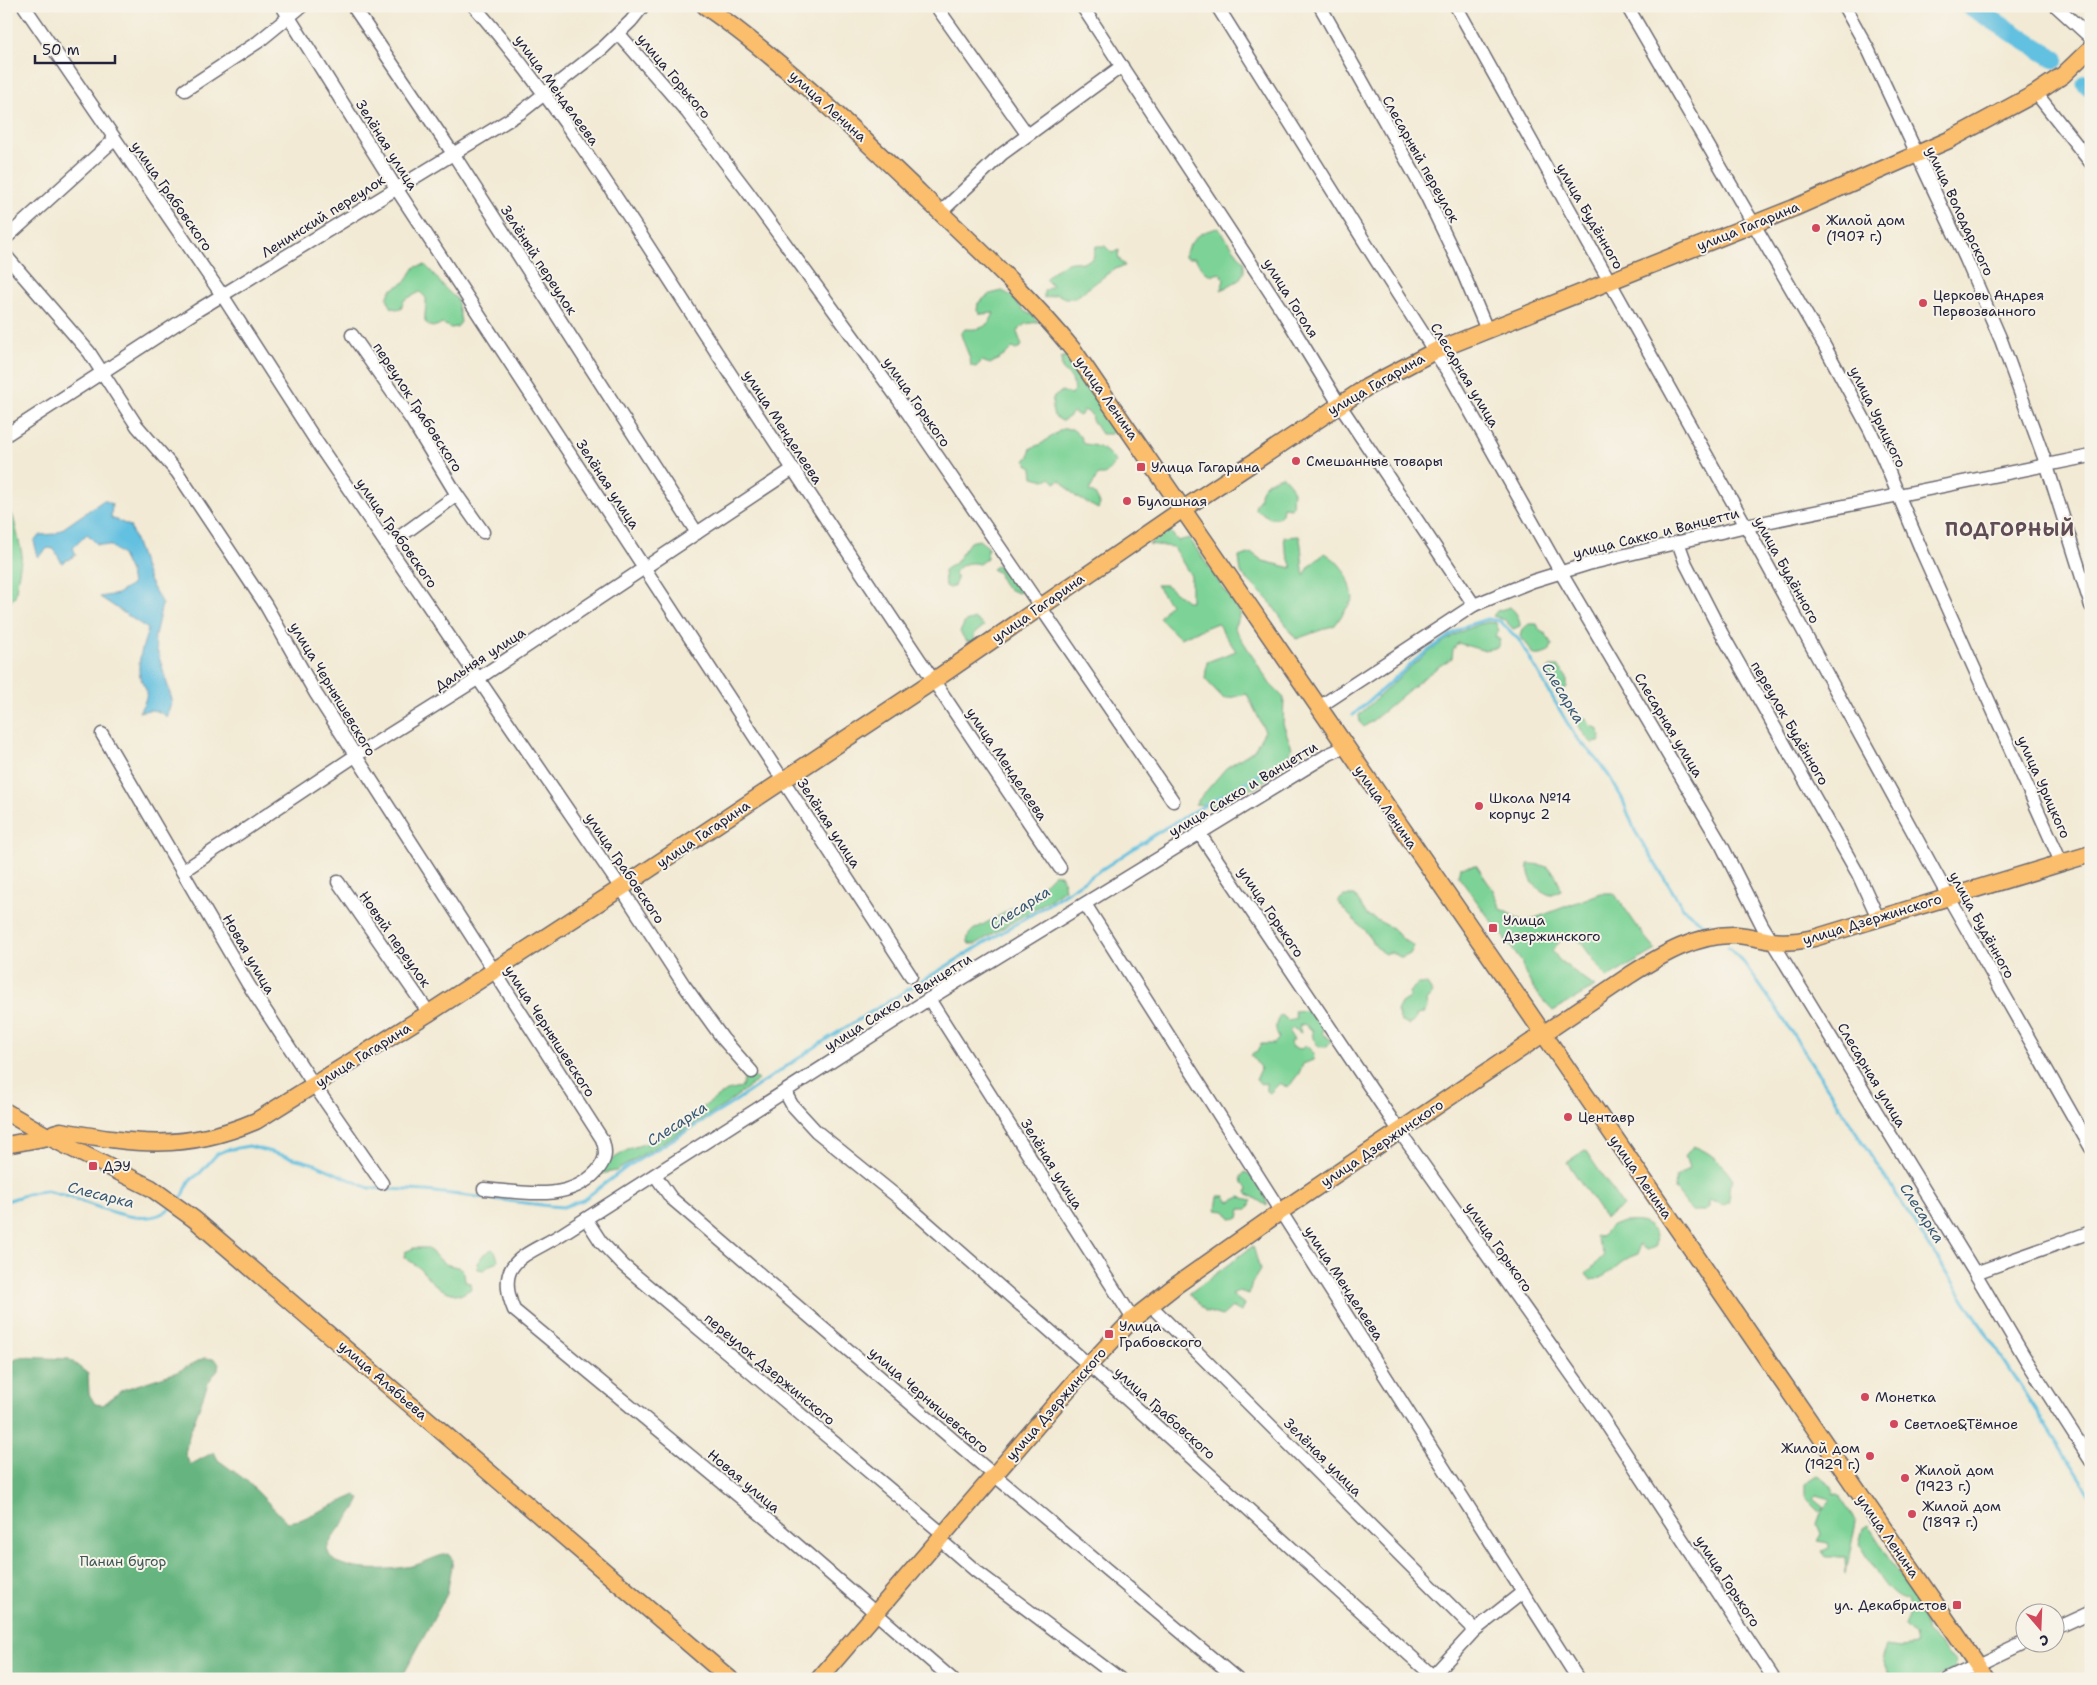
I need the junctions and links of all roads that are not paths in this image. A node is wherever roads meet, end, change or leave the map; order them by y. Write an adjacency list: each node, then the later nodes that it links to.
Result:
1 (24, 6): 25 (street, улица Грабовского)
2 (282, 6): 16 (street, Зелёная улица)
3 (302, 6): 16 (street)
4 (353, 6): 27 (street, Зелёный переулок)
5 (474, 6): 23 (street, улица Менделеева)
6 (643, 6): 17 (street, Ленинский переулок)
7 (705, 6): 30 (main road, улица Ленина)
8 (936, 6): 24 (street)
9 (1082, 6): 20 (street, улица Гоголя)
10 (1217, 6): 38 (street, Слесарная улица)
11 (1320, 6): 36 (street, Слесарный переулок)
12 (1456, 6): 34 (street, улица Будённого)
13 (1627, 6): 31 (street, улица Урицкого)
14 (1844, 6): 26 (street, улица Володарского)
15 (2056, 6): 18 (street)
16 (289, 18): 21 (street); 29 (street, Зелёная улица)
17 (619, 34): 23 (street, Ленинский переулок); 56 (street, улица Горького)
18 (2091, 38)
19 (2091, 48): 22 (main road, улица Гагарина)
20 (1122, 66): 24 (street); 40 (street, улица Гоголя)
21 (185, 90)
22 (2036, 93): 26 (main road, улица Гагарина); 28 (street)
23 (544, 94): 27 (street, Ленинский переулок); 44 (street, улица Менделеева)
24 (1027, 134): 30 (street)
25 (114, 140): 32 (street); 35 (street, улица Грабовского)
26 (1917, 154): 31 (main road, улица Гагарина); 43 (street, улица Володарского)
27 (454, 155): 29 (street, Ленинский переулок); 50 (street, Зелёный переулок)
28 (2091, 163)
29 (396, 188): 35 (street, Ленинский переулок); 53 (street, Зелёная улица)
30 (940, 212): 47 (main road, улица Ленина)
31 (1754, 224): 34 (main road, улица Гагарина); 45 (street, улица Урицкого)
32 (6, 238)
33 (6, 256): 39 (street, улица Чернышевского)
34 (1610, 281): 36 (main road, улица Гагарина); 48 (street, улица Будённого)
35 (222, 295): 39 (street, Ленинский переулок); 52 (street, улица Грабовского)
36 (1487, 330): 38 (main road, улица Гагарина)
37 (352, 335): 46 (street, переулок Грабовского)
38 (1435, 351): 40 (main road, улица Гагарина); 54 (street, Слесарная улица)
39 (104, 371): 41 (street, Ленинский переулок); 63 (street, улица Чернышевского)
40 (1339, 404): 47 (main road, улица Гагарина); 55 (street, улица Гоголя)
41 (6, 435)
42 (2091, 456): 43 (street, улица Сакко и Ванцетти)
43 (2047, 466): 45 (street, улица Сакко и Ванцетти); 57 (street, улица Володарского)
44 (793, 470): 50 (street, Дальняя улица); 59 (street, улица Менделеева)
45 (1898, 494): 48 (street, улица Сакко и Ванцетти); 68 (street, улица Урицкого)
46 (457, 496): 49 (street, переулок Грабовского); 52 (street)
47 (1182, 509): 56 (main road, улица Гагарина); 60 (main road, улица Ленина)
48 (1746, 526): 51 (street, улица Сакко и Ванцетти); 73 (street, улица Будённого)
49 (483, 532)
50 (697, 533): 53 (street, Дальняя улица)
51 (1678, 542): 54 (street, улица Сакко и Ванцетти); 75 (street, переулок Будённого)
52 (387, 546): 58 (street, улица Грабовского)
53 (646, 568): 58 (street, Дальняя улица); 64 (street, Зелёная улица)
54 (1561, 573): 55 (street, улица Сакко и Ванцетти); 76 (street, Слесарная улица)
55 (1474, 605): 60 (street, улица Сакко и Ванцетти)
56 (1041, 606): 59 (main road, улица Гагарина); 65 (street, улица Горького)
57 (2091, 606)
58 (479, 678): 63 (street, Дальняя улица); 72 (street, улица Грабовского)
59 (933, 681): 64 (main road, улица Гагарина); 69 (street, улица Менделеева)
60 (1318, 707): 62 (main road, улица Ленина)
61 (102, 734): 70 (street, Новая улица)
62 (1345, 747): 66 (street, улица Сакко и Ванцетти); 81 (main road, улица Ленина)
63 (355, 756): 70 (street, Дальняя улица); 77 (street, улица Чернышевского)
64 (784, 780): 72 (main road, улица Гагарина); 78 (street, Зелёная улица)
65 (1173, 801)
66 (1199, 832): 74 (street, улица Сакко и Ванцетти); 86 (street, улица Горького)
67 (2091, 854): 68 (main road, улица Дзержинского)
68 (2061, 862): 73 (main road, улица Дзержинского)
69 (1060, 868)
70 (183, 871): 83 (street, Новая улица)
71 (338, 882): 80 (street, Новый переулок)
72 (621, 888): 77 (main road, улица Гагарина); 82 (street, улица Грабовского)
73 (1948, 896): 75 (main road, улица Дзержинского); 90 (street, улица Будённого)
74 (1084, 904): 79 (street, улица Сакко и Ванцетти); 95 (street, улица Менделеева)
75 (1878, 918): 76 (main road, улица Дзержинского)
76 (1773, 942): 81 (main road, улица Дзержинского); 98 (street, Слесарная улица)
77 (493, 971): 80 (main road, улица Гагарина); 94 (street, улица Чернышевского)
78 (911, 976)
79 (929, 999): 84 (street, улица Сакко и Ванцетти); 101 (street, Зелёная улица)
80 (429, 1013): 83 (main road, улица Гагарина)
81 (1542, 1033): 86 (main road, улица Дзержинского); 112 (main road, улица Ленина)
82 (752, 1072)
83 (314, 1085): 88 (main road, улица Гагарина); 93 (street, Новая улица)
84 (785, 1092): 92 (street, улица Сакко и Ванцетти); 102 (street, улица Грабовского)
85 (6, 1112): 87 (main road)
86 (1400, 1132): 95 (main road, улица Дзержинского); 120 (street, улица Горького)
87 (49, 1137): 88 (main road, улица Гагарина); 89 (main road); 91 (main road, улица Алябьева)
88 (116, 1140): 91 (main road)
89 (6, 1145)
90 (2091, 1148)
91 (104, 1165): 114 (main road, улица Алябьева)
92 (655, 1175): 96 (street, улица Сакко и Ванцетти); 104 (street, улица Чернышевского)
93 (382, 1182)
94 (484, 1189)
95 (1280, 1212): 99 (main road, улица Дзержинского); 106 (street, улица Менделеева)
96 (586, 1219): 100 (street, улица Сакко и Ванцетти); 105 (street, переулок Дзержинского)
97 (2091, 1232): 98 (street)
98 (1975, 1273): 103 (street, Слесарная улица)
99 (1150, 1305): 101 (main road, улица Дзержинского); 110 (street, Зелёная улица)
100 (514, 1310): 107 (street, Новая улица)
101 (1133, 1319): 102 (main road, улица Дзержинского)
102 (1089, 1365): 104 (main road, улица Дзержинского); 113 (street, улица Грабовского)
103 (2091, 1461)
104 (994, 1475): 105 (main road, улица Дзержинского); 118 (street, улица Чернышевского)
105 (941, 1536): 107 (main road, улица Дзержинского); 117 (street, переулок Дзержинского)
106 (1523, 1592): 110 (street); 119 (street, улица Менделеева)
107 (876, 1612): 115 (main road, улица Дзержинского); 116 (street, Новая улица)
108 (2091, 1612): 109 (street)
109 (2064, 1624)
110 (1475, 1630): 113 (street)
111 (2014, 1650): 112 (street)
112 (1982, 1672): 121 (street)
113 (1433, 1678)
114 (730, 1679)
115 (819, 1679)
116 (952, 1679)
117 (1120, 1679)
118 (1237, 1679)
119 (1578, 1679)
120 (1774, 1679)
121 (1948, 1679)

